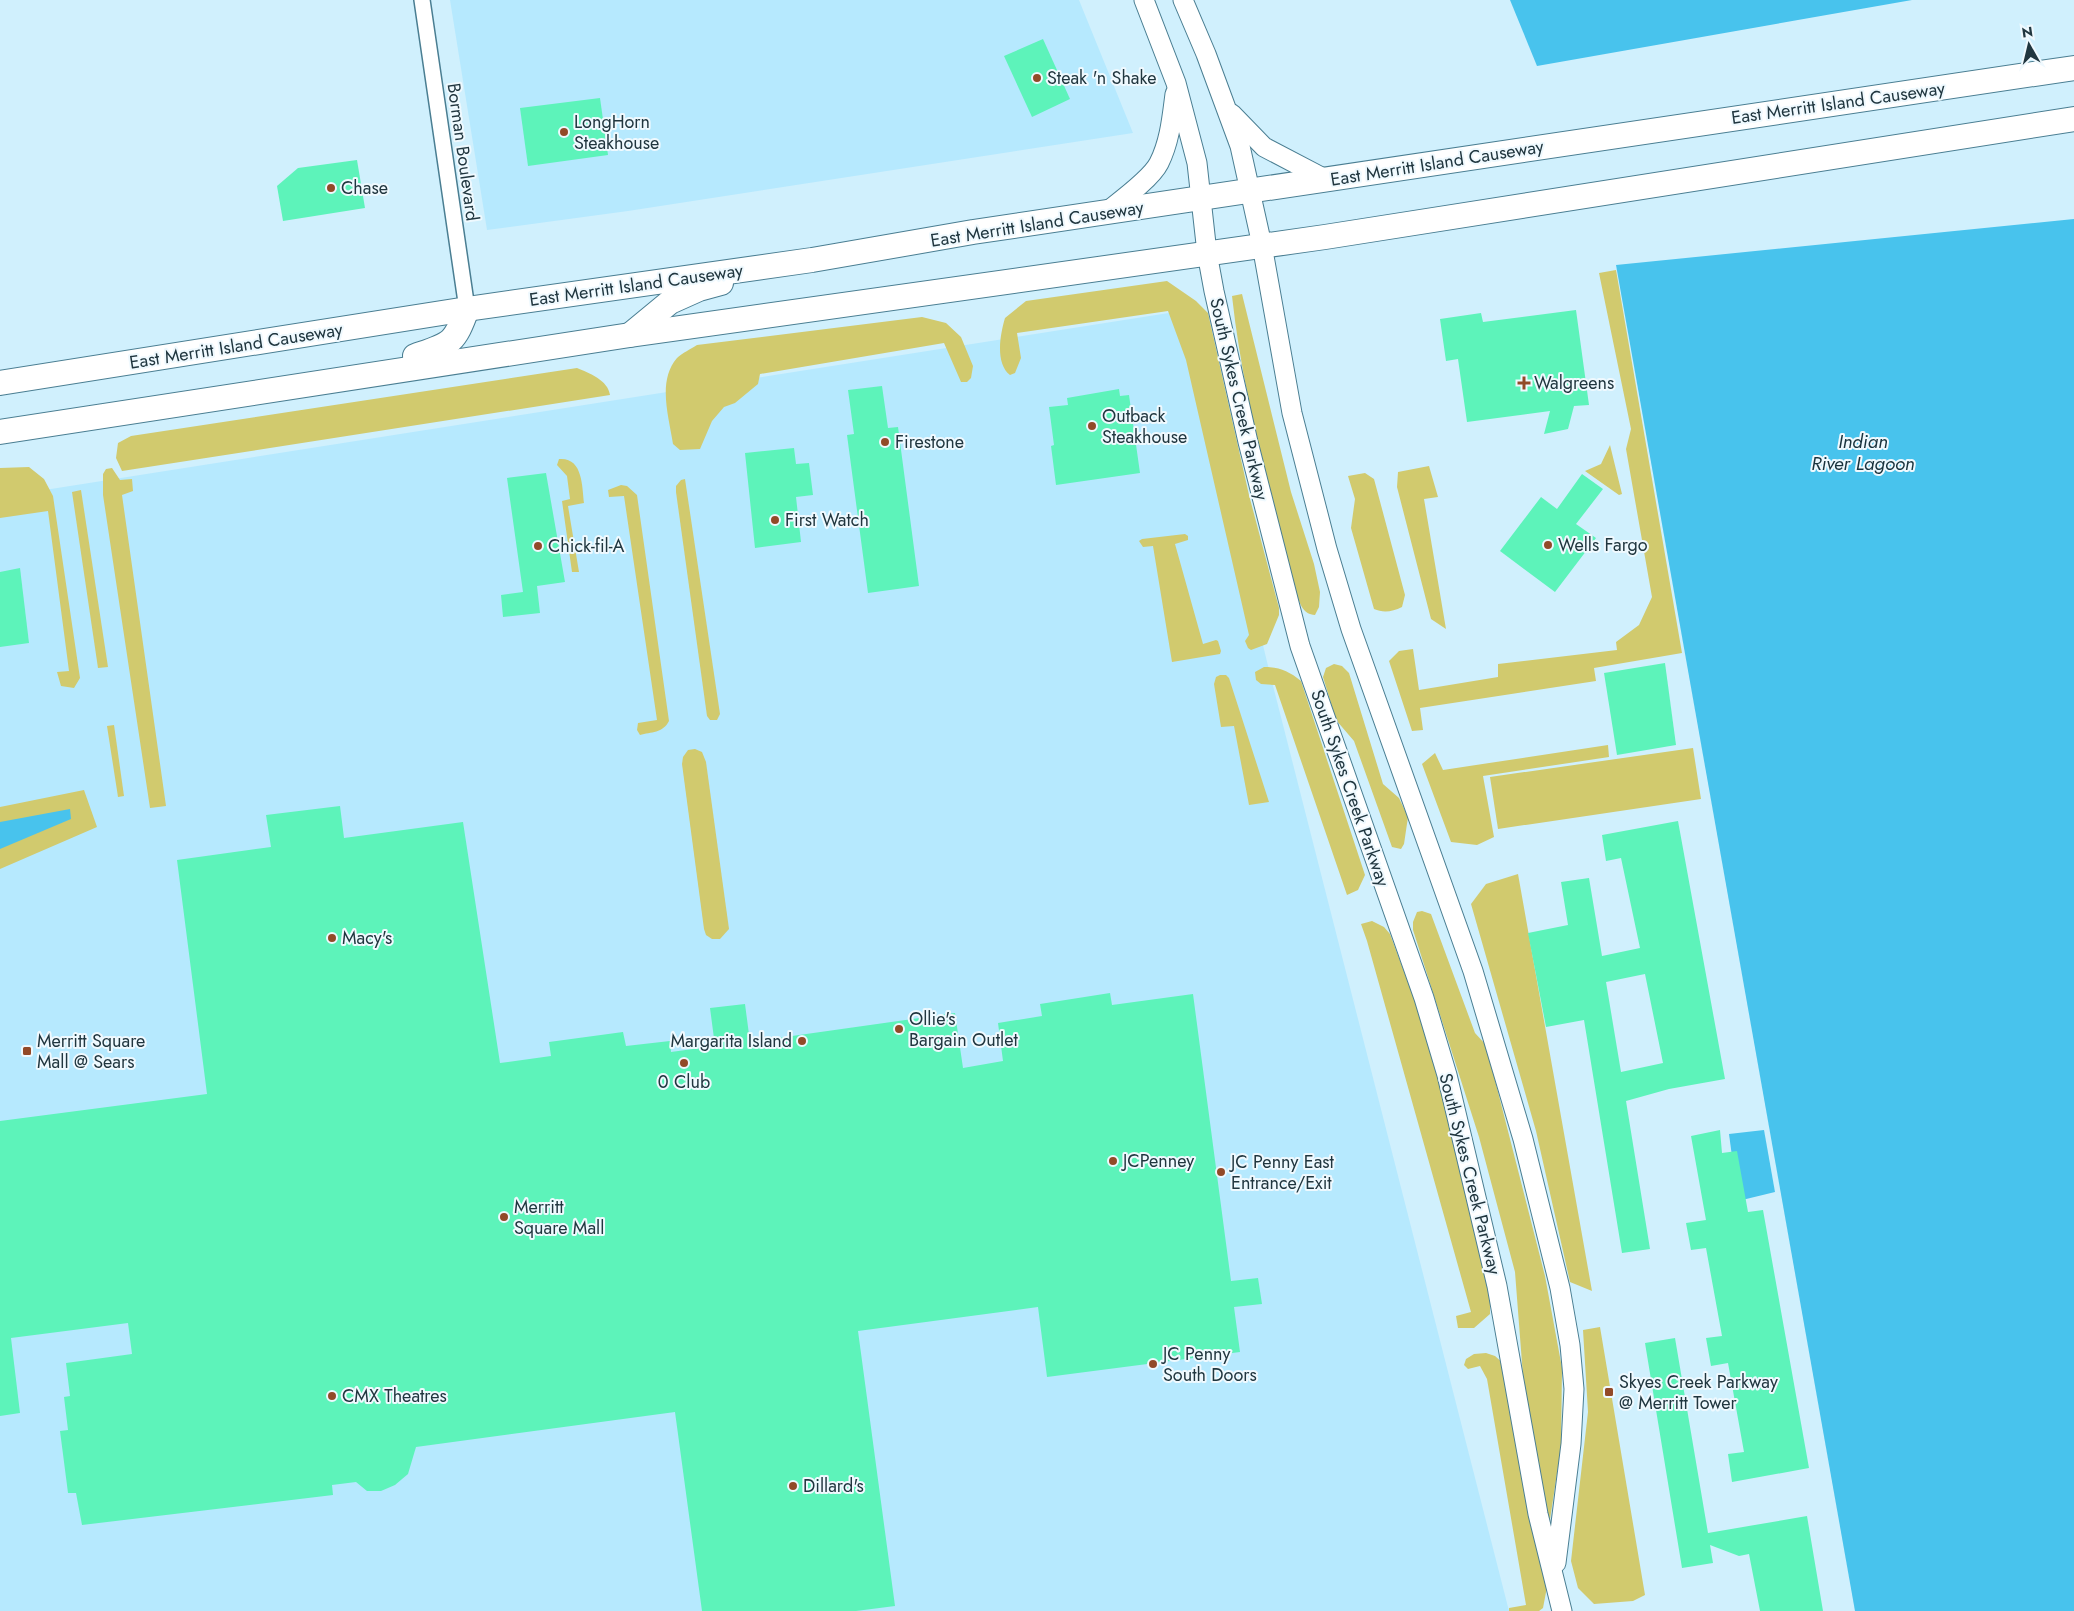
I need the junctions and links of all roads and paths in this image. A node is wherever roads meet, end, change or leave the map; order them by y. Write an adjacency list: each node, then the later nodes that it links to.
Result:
1 (422, 0): 15 (street, Borman Boulevard)
2 (1144, 0): 5 (street, South Sykes Creek Parkway)
3 (1182, 0): 6 (street, South Sykes Creek Parkway)
4 (2074, 68): 8 (main road, East Merritt Island Causeway)
5 (1176, 83): 10 (street, South Sykes Creek Parkway); 11 (street)
6 (1227, 109): 8 (street); 9 (street, South Sykes Creek Parkway)
7 (2074, 119): 12 (main road)
8 (1327, 180): 9 (main road, East Merritt Island Causeway)
9 (1250, 192): 10 (main road, East Merritt Island Causeway); 12 (street, South Sykes Creek Parkway)
10 (1201, 199): 11 (main road, East Merritt Island Causeway); 13 (street, South Sykes Creek Parkway)
11 (1105, 213): 14 (main road, East Merritt Island Causeway)
12 (1262, 245): 13 (main road); 20 (street, South Sykes Creek Parkway)
13 (1207, 253): 16 (main road); 20 (street, South Sykes Creek Parkway)
14 (812, 260): 15 (main road, East Merritt Island Causeway); 16 (main road)
15 (467, 309): 17 (main road); 18 (main road, East Merritt Island Causeway)
16 (630, 335): 17 (main road)
17 (351, 377): 19 (main road)
18 (0, 383)
19 (0, 432)
20 (1555, 1577): 21 (street, South Sykes Creek Parkway)
21 (1562, 1611)

